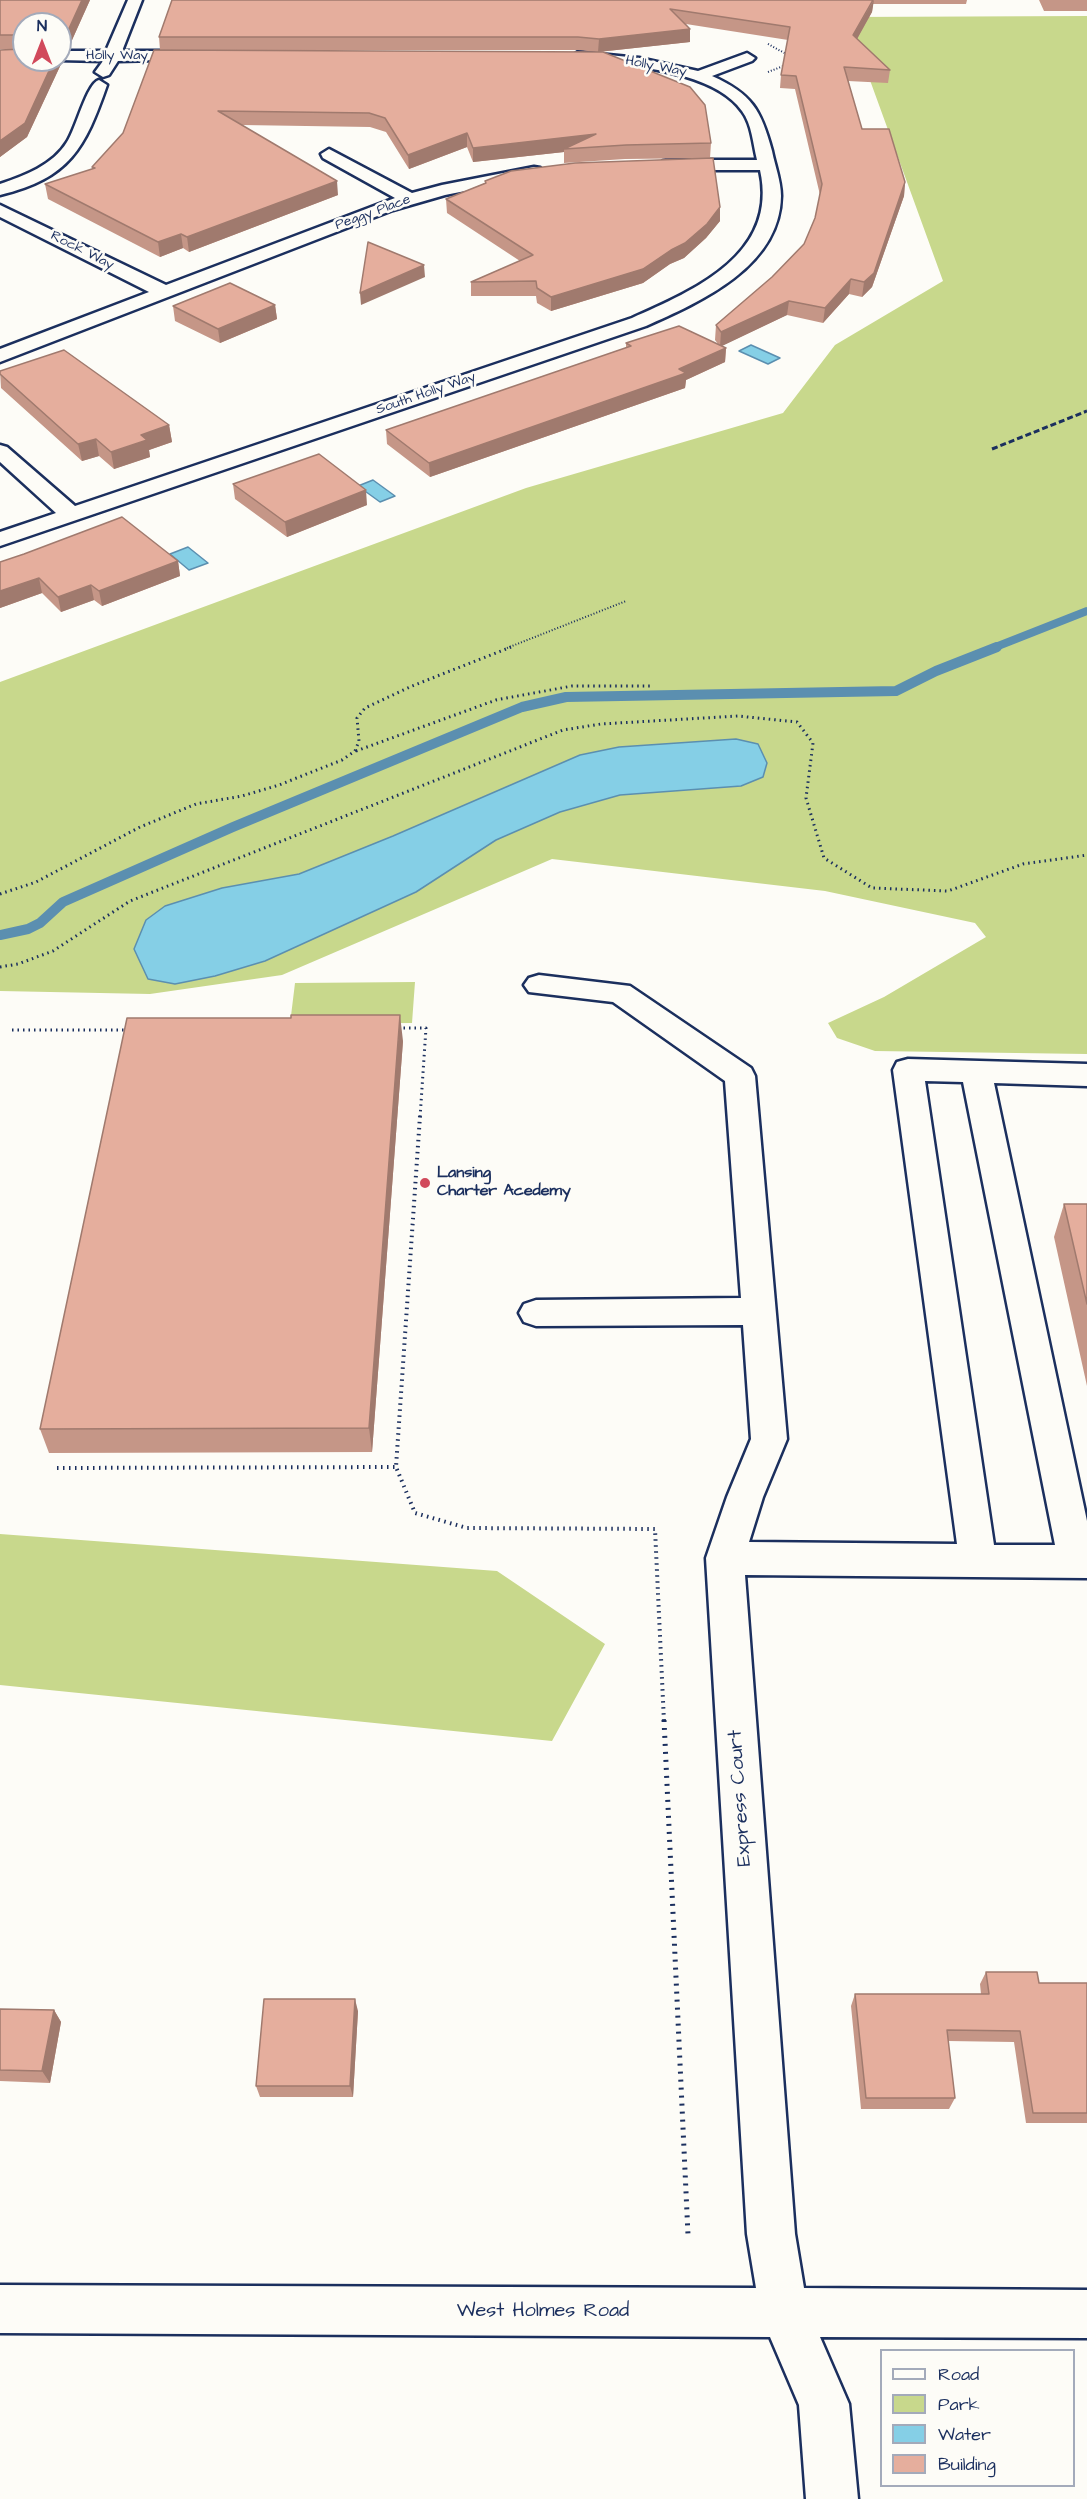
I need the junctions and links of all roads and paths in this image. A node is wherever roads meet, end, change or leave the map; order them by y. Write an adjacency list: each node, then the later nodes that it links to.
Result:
1 (135, 0): 7 (street)
2 (764, 44): 8 (path)
3 (207, 56): 7 (street, Holly Way)
4 (566, 57): 9 (street, Holly Way)
5 (747, 58): 9 (street)
6 (72, 60): 7 (street, Holly Way)
7 (106, 70): 14 (street)
8 (759, 73)
9 (698, 76): 12 (street, Holly Way)
10 (329, 154): 15 (street)
11 (649, 165): 12 (street)
12 (767, 165): 20 (street, South Holly Way)
13 (553, 170): 15 (street, Peggy Place)
14 (0, 190)
15 (409, 199): 17 (street, Peggy Place)
16 (0, 210): 17 (street, Rock Way)
17 (165, 292): 18 (street, Peggy Place)
18 (0, 356)
19 (0, 451): 20 (street)
20 (72, 515): 21 (street, South Holly Way)
21 (0, 539)
22 (626, 601): 24 (path)
23 (650, 686): 24 (path)
24 (355, 751): 26 (path)
25 (1087, 855): 27 (path)
26 (0, 894)
27 (0, 967)
28 (539, 985): 34 (street, Express Court)
29 (390, 1028): 36 (path)
30 (12, 1030): 31 (path)
31 (130, 1030)
32 (976, 1072): 33 (street); 39 (street); 40 (street)
33 (1087, 1075)
34 (759, 1300): 35 (street); 38 (street, Express Court)
35 (536, 1313)
36 (396, 1467): 37 (path); 41 (path)
37 (57, 1468)
38 (725, 1558): 39 (street); 43 (street, Express Court)
39 (978, 1560): 40 (street)
40 (1082, 1562)
41 (688, 2235)
42 (0, 2309): 43 (street, West Holmes Road)
43 (784, 2312): 44 (street, West Holmes Road); 45 (street, Express Court)
44 (1087, 2314)
45 (832, 2499)

